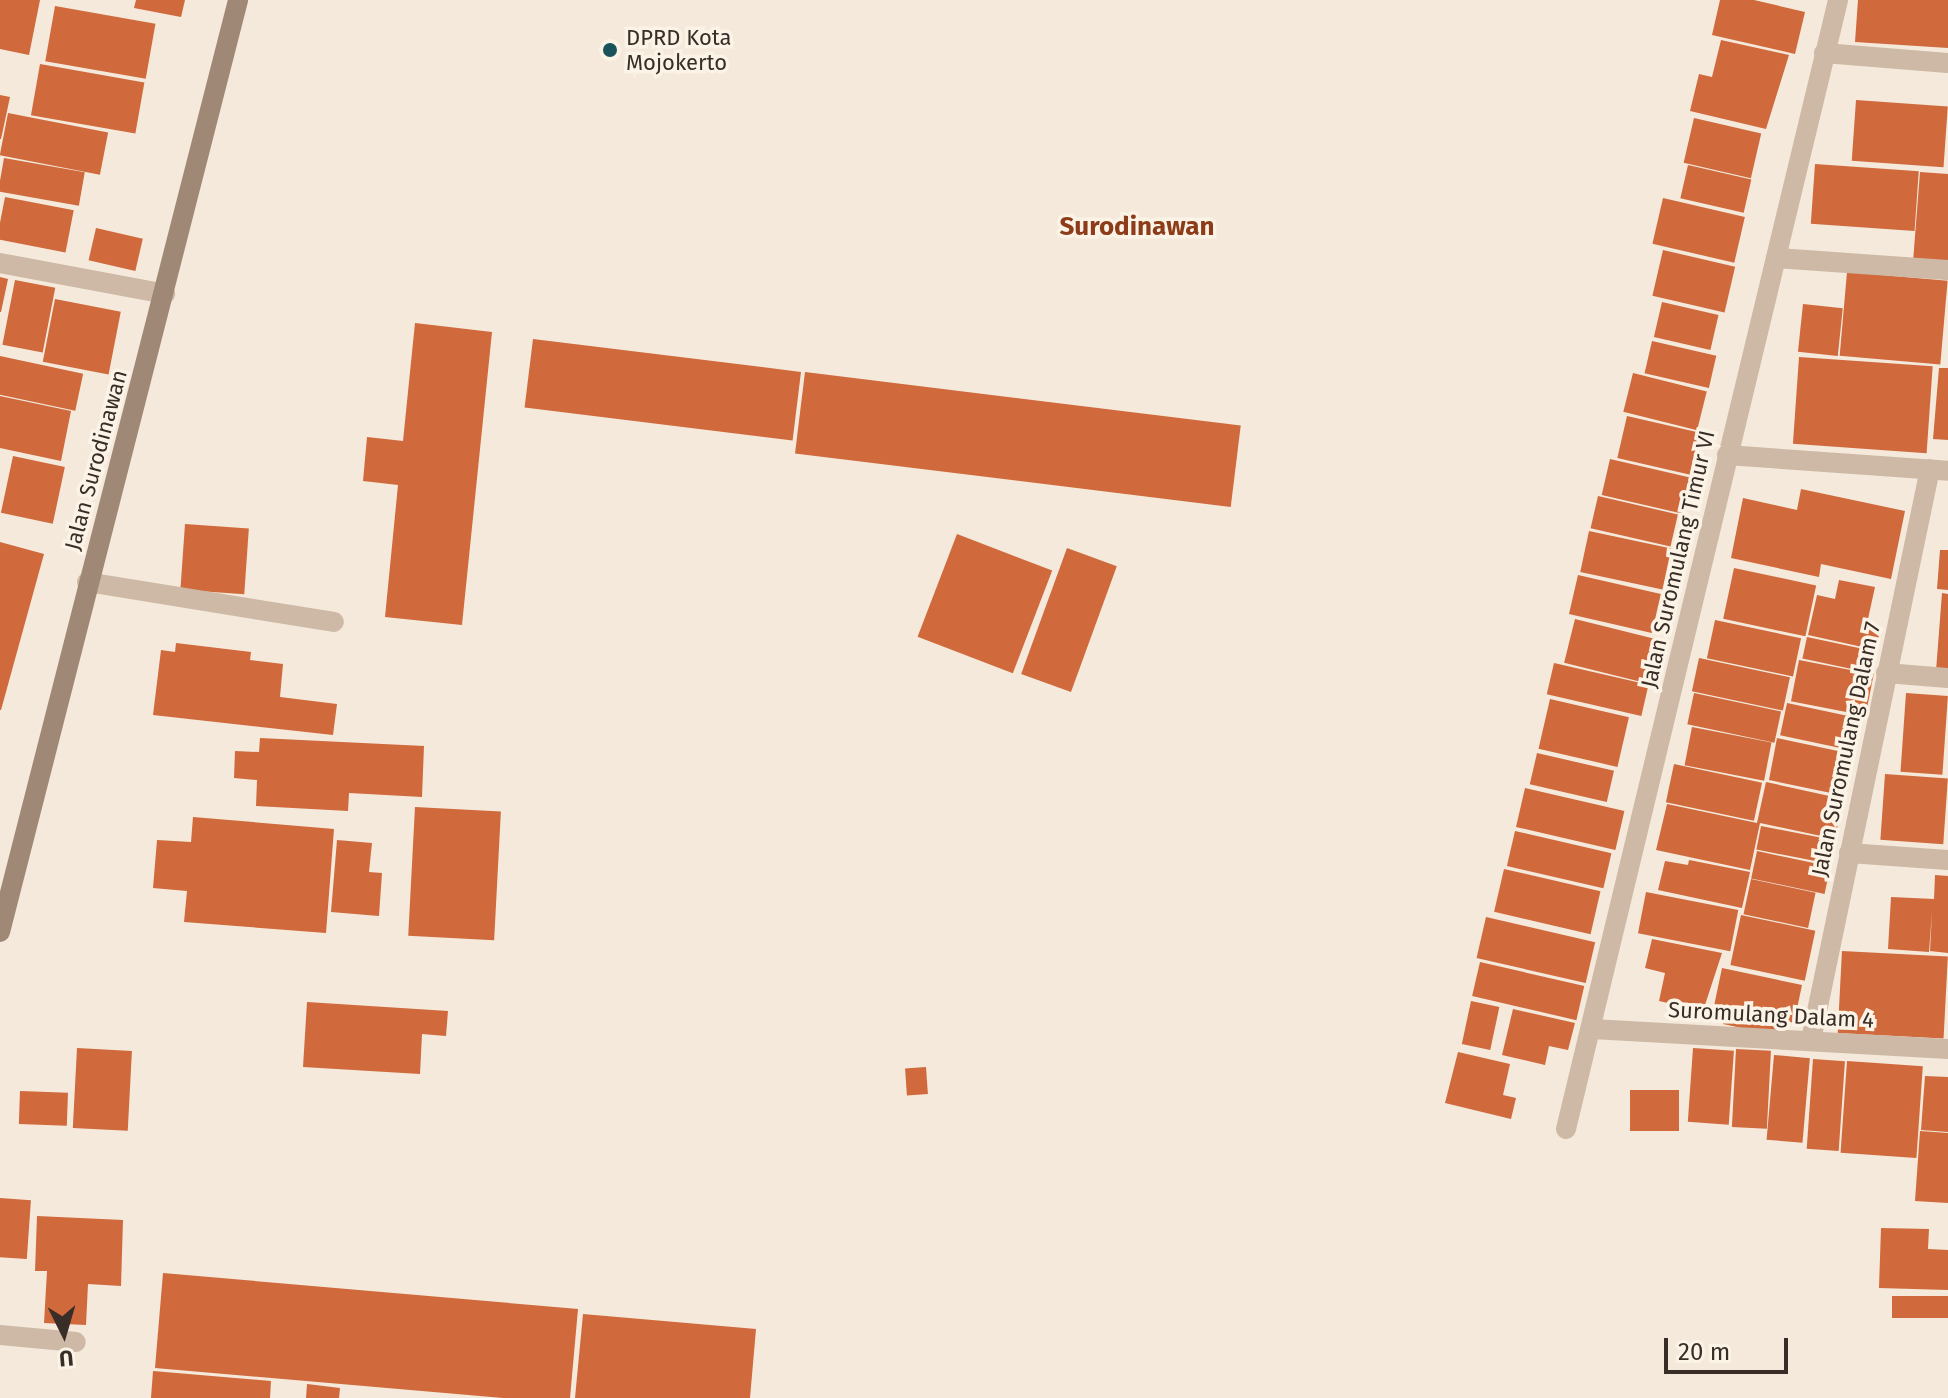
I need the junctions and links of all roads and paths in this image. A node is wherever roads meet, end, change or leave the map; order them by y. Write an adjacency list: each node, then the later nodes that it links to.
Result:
1 (238, 0): 8 (main road, Jalan Surodinawan)
2 (1838, 0): 3 (street, Jalan Suromulang Timur VI)
3 (1824, 53): 4 (street); 5 (street, Jalan Suromulang Timur VI)
4 (1948, 63)
5 (1776, 258): 7 (street); 9 (street, Jalan Suromulang Timur VI)
6 (0, 263): 8 (street)
7 (1948, 270)
8 (165, 294): 11 (main road, Jalan Surodinawan)
9 (1727, 455): 10 (street); 19 (street, Jalan Suromulang Timur VI)
10 (1939, 470): 13 (street, Jalan Suromulang Dalam 7)
11 (87, 582): 12 (street); 17 (main road, Jalan Surodinawan)
12 (334, 622)
13 (1886, 673): 14 (street); 15 (street, Jalan Suromulang Dalam 7)
14 (1948, 678)
15 (1849, 853): 16 (street); 20 (street, Jalan Suromulang Dalam 7)
16 (1948, 860)
17 (5, 891): 18 (main road, Jalan Surodinawan)
18 (0, 932)
19 (1592, 1029): 20 (street, Suromulang Dalam 4); 22 (street, Jalan Suromulang Timur VI)
20 (1811, 1040): 21 (street, Suromulang Dalam 4)
21 (1948, 1049)
22 (1566, 1129)
23 (0, 1335): 24 (street)
24 (76, 1342)

